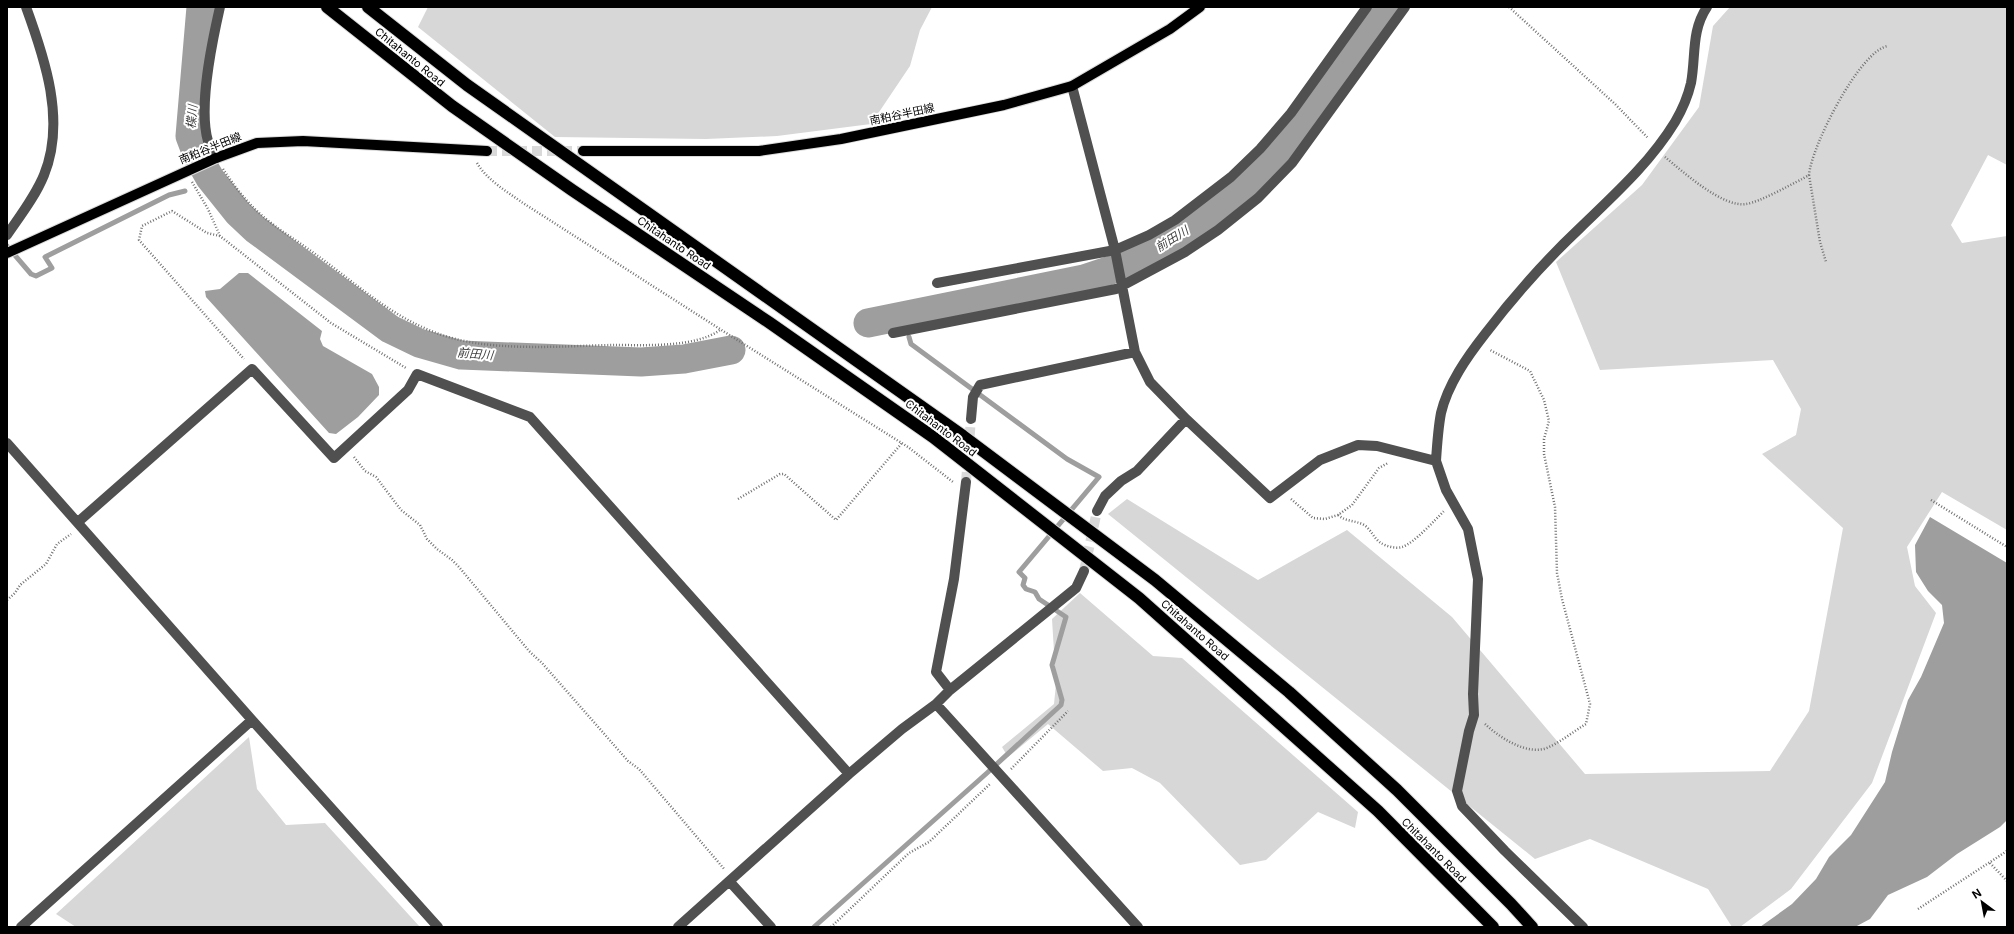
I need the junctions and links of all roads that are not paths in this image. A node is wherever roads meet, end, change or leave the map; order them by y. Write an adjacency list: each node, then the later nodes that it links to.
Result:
1 (26, 7): 13 (street)
2 (220, 7): 12 (street)
3 (327, 7): 38 (highway, Chitahanto Road)
4 (368, 7): 39 (highway, Chitahanto Road)
5 (1200, 7): 9 (main road, 南粕谷半田線)
6 (1366, 7): 14 (street)
7 (1405, 7): 17 (street)
8 (1707, 7): 23 (street)
9 (1072, 86): 11 (main road, 南粕谷半田線); 14 (street)
10 (487, 151): 12 (main road, 南粕谷半田線)
11 (583, 151)
12 (213, 159): 15 (main road, 南粕谷半田線)
13 (7, 235)
14 (1115, 250): 16 (street); 17 (street)
15 (7, 253)
16 (937, 283)
17 (1123, 284): 18 (street); 19 (street)
18 (893, 333)
19 (1135, 352): 20 (street); 21 (street)
20 (971, 418)
21 (1186, 419): 23 (street); 25 (street)
22 (7, 443): 26 (street)
23 (1436, 461): 40 (street)
24 (965, 487): 28 (street)
25 (1097, 511)
26 (80, 524): 30 (street); 31 (street)
27 (1084, 571): 28 (street)
28 (950, 690): 29 (street)
29 (936, 704): 31 (street); 37 (street)
30 (252, 720): 33 (street); 34 (street)
31 (849, 774): 32 (street)
32 (731, 880): 35 (street); 36 (street)
33 (21, 927)
34 (438, 927)
35 (678, 927)
36 (771, 927)
37 (1138, 927)
38 (1493, 927)
39 (1532, 927)
40 (1583, 927)

